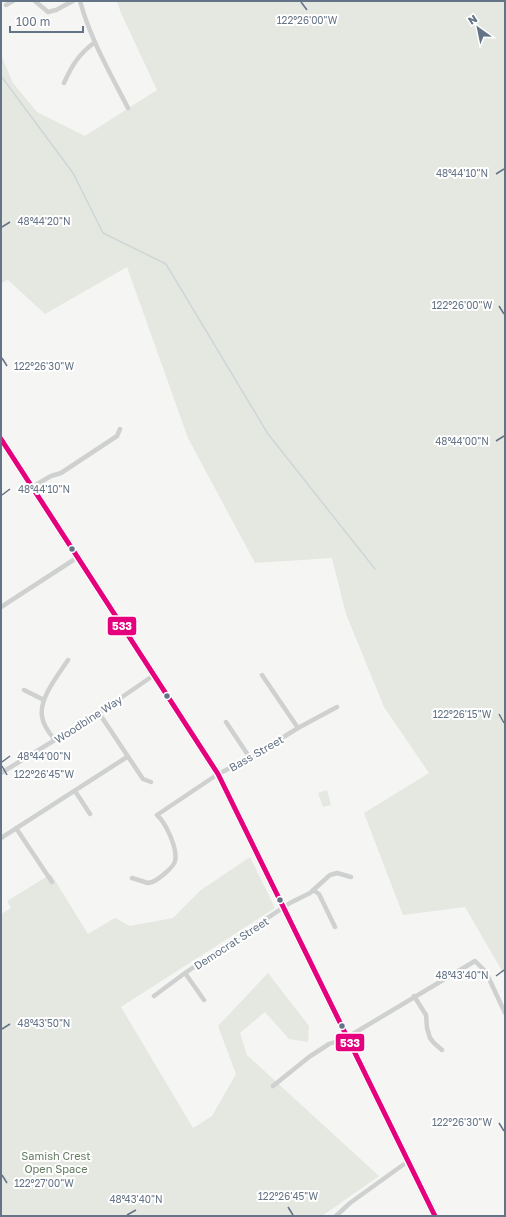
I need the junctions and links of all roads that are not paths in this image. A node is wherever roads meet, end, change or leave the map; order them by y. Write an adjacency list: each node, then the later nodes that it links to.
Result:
1 (13, 1): 5 (street)
2 (35, 1): 3 (street)
3 (73, 1)
4 (80, 1): 6 (street)
5 (6, 5)
6 (95, 42): 7 (street); 8 (street)
7 (64, 83)
8 (128, 108)
9 (120, 429): 11 (street)
10 (1, 439): 11 (street)
11 (32, 487): 12 (street)
12 (78, 557): 13 (street); 15 (street)
13 (1, 607)
14 (68, 660): 18 (street)
15 (154, 675): 20 (street, Woodbine Way); 27 (street)
16 (262, 675): 22 (street)
17 (24, 690): 18 (street)
18 (44, 700): 23 (street)
19 (337, 707): 22 (street, Bass Street)
20 (99, 713): 23 (street, Woodbine Way); 24 (street)
21 (226, 722): 25 (street)
22 (298, 728): 25 (street, Bass Street)
23 (55, 740): 26 (street, Woodbine Way)
24 (127, 756): 28 (street); 29 (street)
25 (250, 758): 27 (street, Bass Street)
26 (1, 773)
27 (218, 774): 34 (street, Bass Street); 37 (street)
28 (151, 782)
29 (75, 791): 30 (street); 31 (street)
30 (90, 814)
31 (16, 828): 32 (street); 35 (street)
32 (1, 838)
33 (351, 877): 36 (street, Democrat Street)
34 (132, 878)
35 (52, 882)
36 (313, 890): 37 (street, Democrat Street); 38 (street)
37 (284, 908): 39 (street, Democrat Street); 44 (street)
38 (335, 927)
39 (186, 973): 40 (street, Democrat Street); 42 (street)
40 (154, 996)
41 (414, 996): 43 (street); 44 (street); 45 (street)
42 (204, 1000)
43 (505, 1013)
44 (346, 1038): 46 (street); 47 (street)
45 (442, 1050)
46 (273, 1086)
47 (407, 1162): 48 (street); 49 (street)
48 (336, 1216)
49 (434, 1216)

